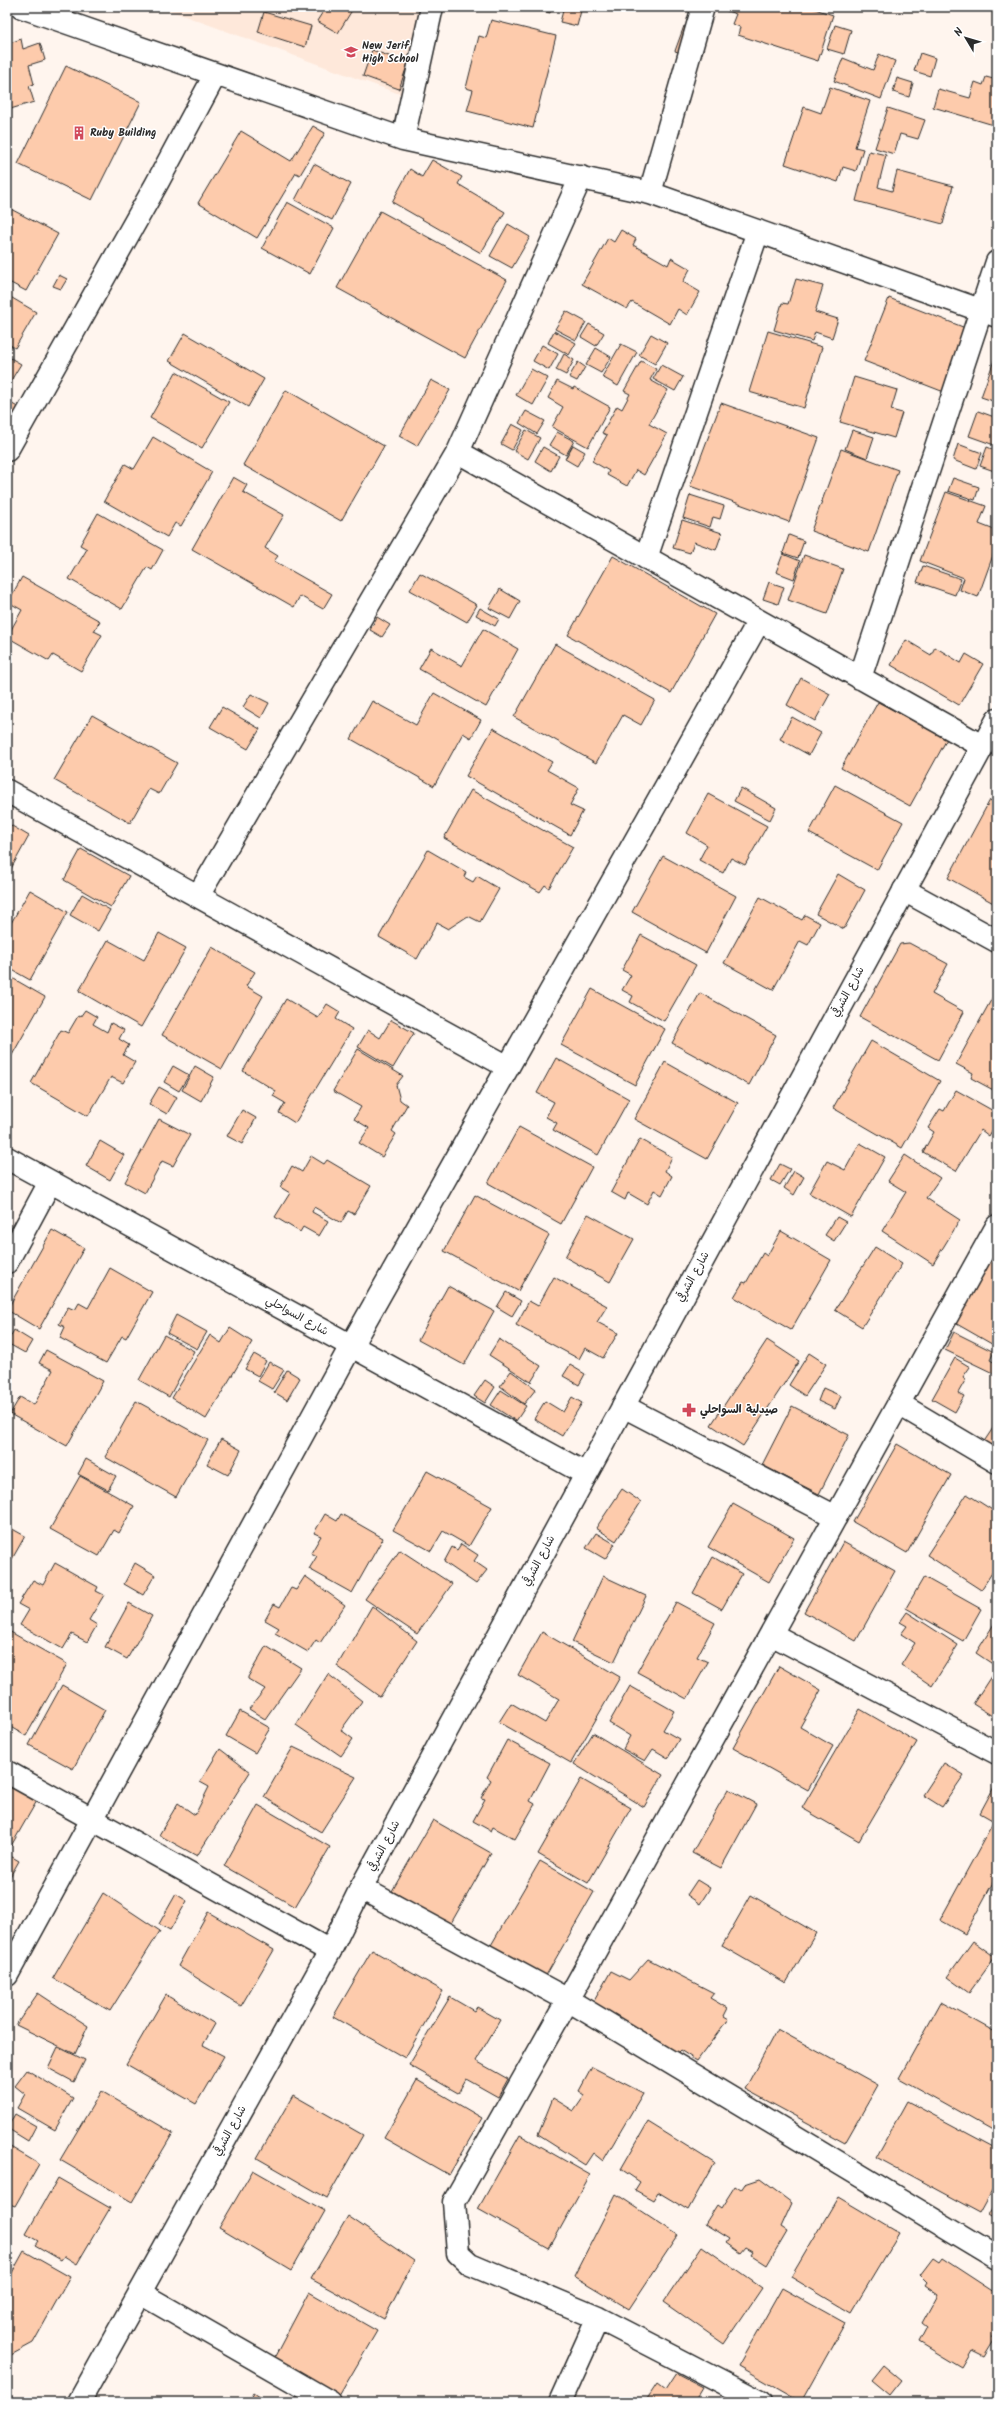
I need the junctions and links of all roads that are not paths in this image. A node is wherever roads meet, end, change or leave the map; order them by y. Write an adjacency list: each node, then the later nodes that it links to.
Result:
1 (22, 7): 4 (street)
2 (432, 7): 5 (street)
3 (703, 7): 7 (street)
4 (215, 75): 5 (street); 11 (street)
5 (403, 139): 6 (street)
6 (581, 177): 7 (street); 12 (street)
7 (650, 193): 8 (street)
8 (758, 231): 10 (street); 13 (street)
9 (997, 262): 10 (street)
10 (990, 313): 15 (street)
11 (7, 450)
12 (458, 452): 13 (street); 20 (street)
13 (646, 558): 14 (street)
14 (759, 621): 15 (street); 22 (street)
15 (860, 678): 17 (street)
16 (997, 720): 17 (street, شارع الشرقي)
17 (982, 746): 19 (street, شارع الشرقي)
18 (7, 791): 20 (street)
19 (904, 890): 21 (street); 29 (street, شارع الشرقي)
20 (198, 896): 22 (street)
21 (997, 941)
22 (508, 1067): 27 (street)
23 (7, 1158): 24 (street, شارع السواحلي)
24 (50, 1182): 26 (street); 27 (street, شارع السواحلي)
25 (997, 1226): 28 (street)
26 (7, 1262)
27 (351, 1346): 31 (street, شارع السواحلي); 36 (street)
28 (899, 1404): 30 (street); 32 (street)
29 (623, 1406): 31 (street, شارع الشرقي); 32 (street)
30 (997, 1462)
31 (586, 1474): 37 (street, شارع الشرقي)
32 (836, 1517): 33 (street)
33 (771, 1634): 34 (street); 40 (street)
34 (997, 1753)
35 (7, 1772): 36 (street)
36 (93, 1820): 38 (street); 39 (street)
37 (361, 1888): 38 (street, شارع الشرقي); 40 (street)
38 (330, 1951): 42 (street, شارع الشرقي)
39 (7, 1975)
40 (568, 2000): 41 (street); 43 (street)
41 (997, 2258)
42 (140, 2293): 44 (street, شارع الشرقي); 45 (street)
43 (598, 2318): 46 (street); 47 (street)
44 (79, 2402)
45 (330, 2402)
46 (560, 2402)
47 (761, 2402)

